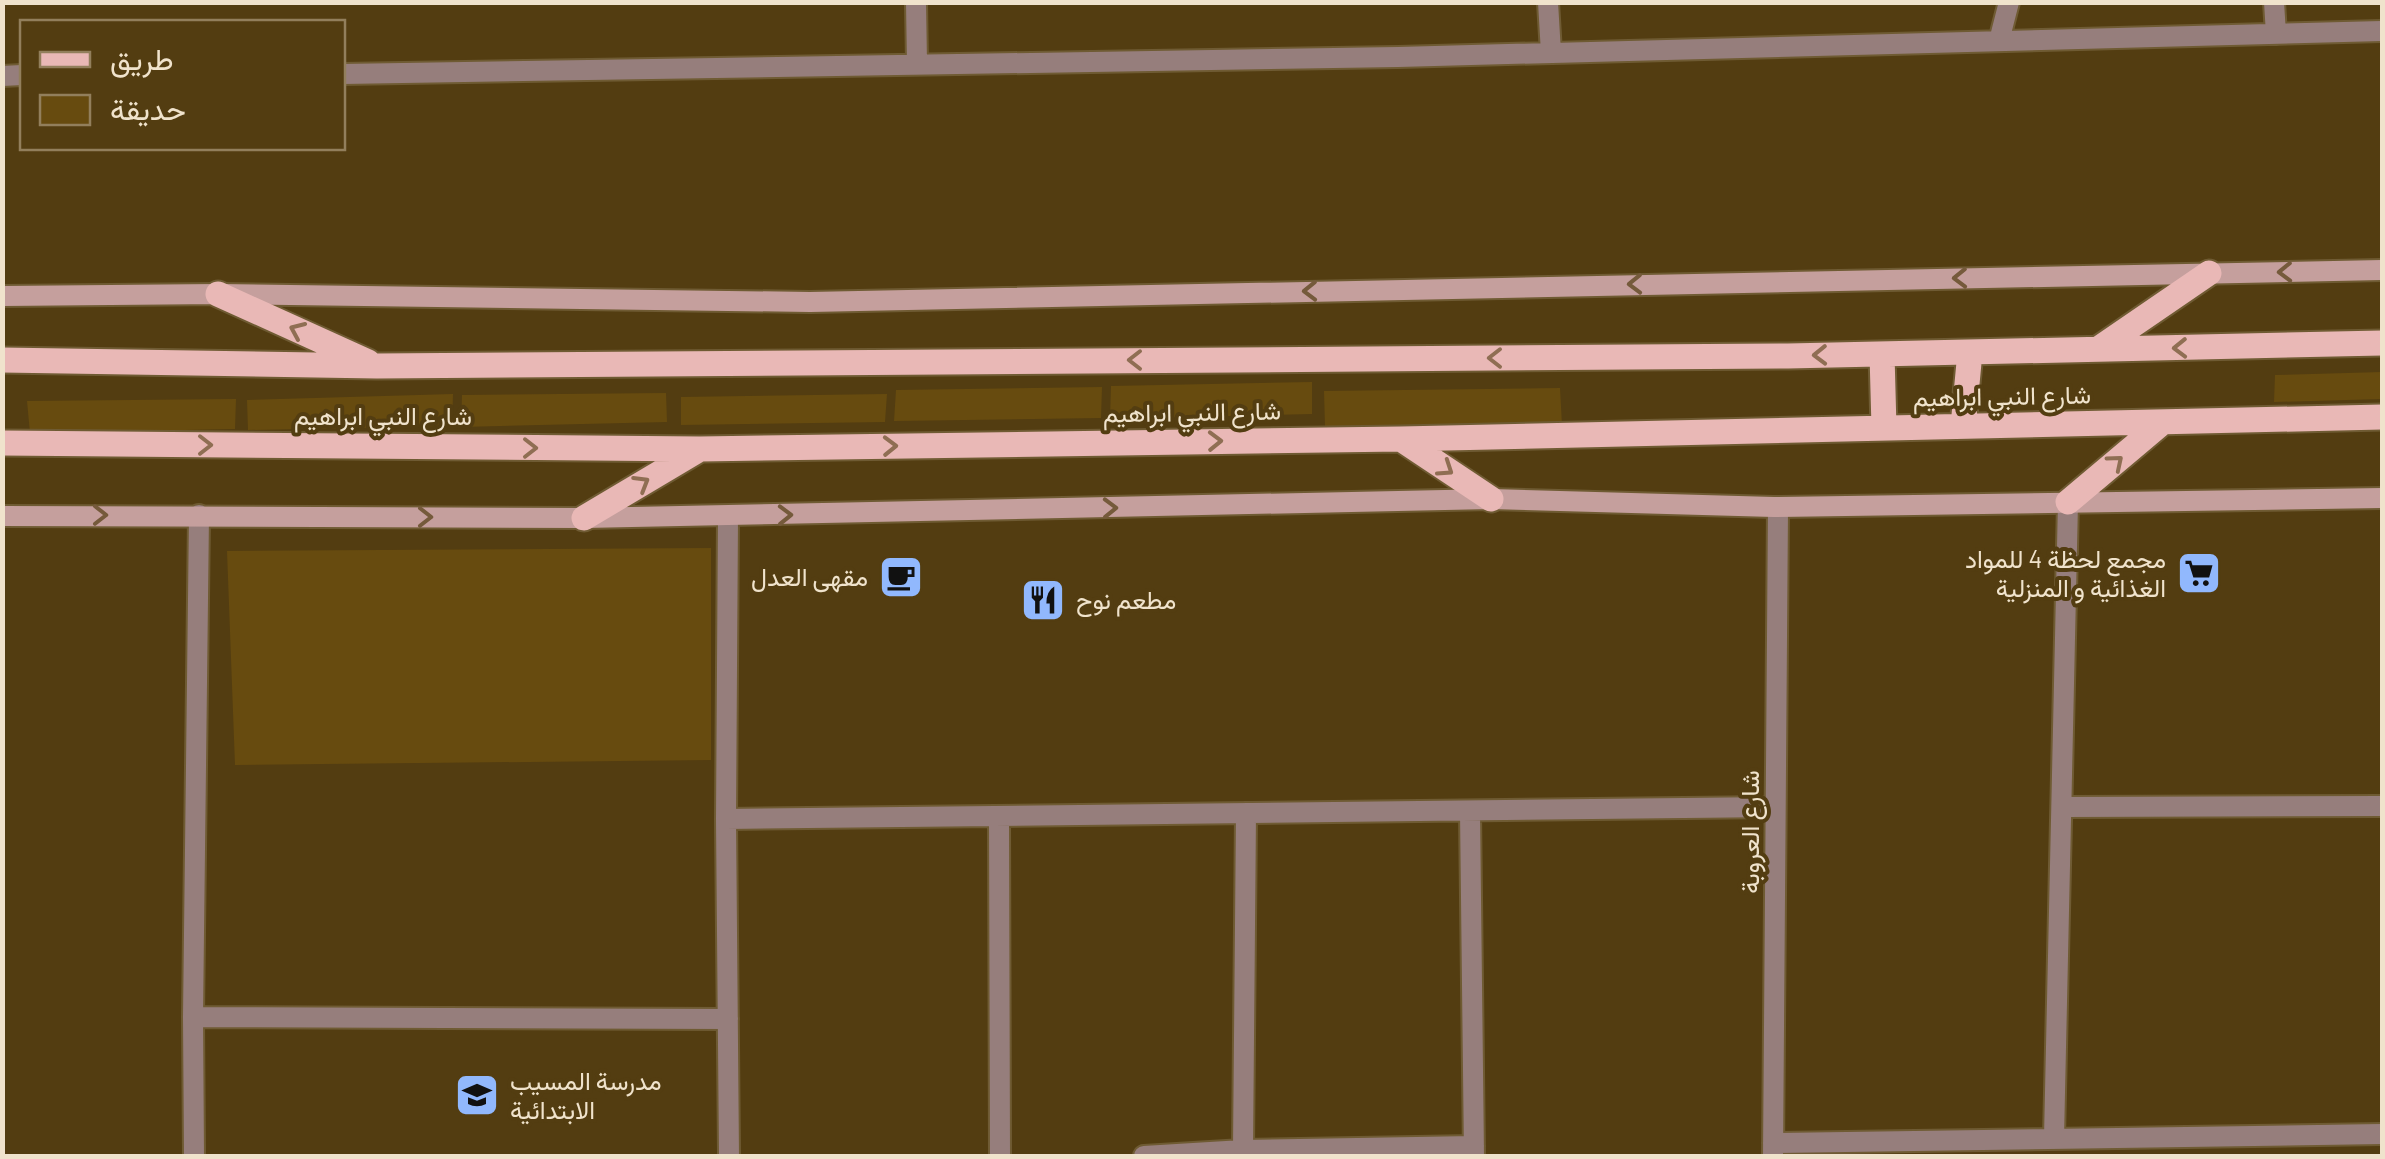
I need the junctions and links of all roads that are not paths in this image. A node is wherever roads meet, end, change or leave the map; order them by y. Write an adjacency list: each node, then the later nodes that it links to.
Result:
1 (916, 2): 9 (street)
2 (1548, 2): 8 (street)
3 (2008, 2): 7 (street)
4 (2274, 2): 6 (street)
5 (2382, 31): 6 (street)
6 (2276, 34): 7 (street)
7 (1999, 41): 8 (street)
8 (1550, 53): 9 (street)
9 (917, 64): 10 (street)
10 (345, 74)
11 (2382, 270): 12 (street, one-way to 12)
12 (2209, 273): 13 (street, one-way to 13); 16 (main road)
13 (218, 294): 14 (street); 20 (main road, one-way to 13)
14 (2, 296)
15 (2382, 343): 16 (main road, شارع النبي ابراهيم, one-way to 16)
16 (2098, 350): 17 (main road, شارع النبي ابراهيم)
17 (1970, 352): 18 (main road, شارع النبي ابراهيم); 23 (main road)
18 (1882, 354): 20 (main road, شارع النبي ابراهيم, one-way to 20); 24 (main road)
19 (2, 360): 20 (main road, شارع النبي ابراهيم)
20 (377, 366)
21 (2382, 417): 22 (main road, شارع النبي ابراهيم)
22 (2163, 422): 23 (main road, شارع النبي ابراهيم); 30 (main road, one-way to 22)
23 (1962, 426): 24 (main road, شارع النبي ابراهيم)
24 (1884, 428): 25 (main road, شارع النبي ابراهيم)
25 (1400, 439): 27 (main road, شارع النبي ابراهيم, one-way to 25); 29 (main road, one-way to 29)
26 (2, 443): 27 (main road, شارع النبي ابراهيم, one-way to 27)
27 (700, 449): 35 (main road, one-way to 27)
28 (2382, 498): 30 (street)
29 (1491, 500): 31 (street); 34 (street, one-way to 29)
30 (2068, 502): 31 (street); 37 (street)
31 (1778, 507): 38 (street, شارع العروبة)
32 (200, 515): 33 (street, one-way to 32); 35 (street, one-way to 35); 43 (street)
33 (2, 516)
34 (728, 516): 35 (street); 42 (street)
35 (584, 518)
36 (2382, 806): 37 (street)
37 (2063, 807): 46 (street)
38 (1776, 808): 39 (street); 48 (street, شارع العروبة)
39 (1470, 811): 40 (street); 49 (street)
40 (1246, 813): 41 (street); 47 (street)
41 (999, 816): 42 (street); 52 (street)
42 (726, 819): 44 (street)
43 (193, 1017): 44 (street); 50 (street)
44 (728, 1019): 51 (street)
45 (2382, 1134): 46 (street)
46 (2054, 1138): 48 (street)
47 (1243, 1150): 49 (street); 53 (street)
48 (1773, 1150)
49 (1474, 1151)
50 (194, 1156)
51 (729, 1156)
52 (1000, 1156)
53 (1144, 1156)

